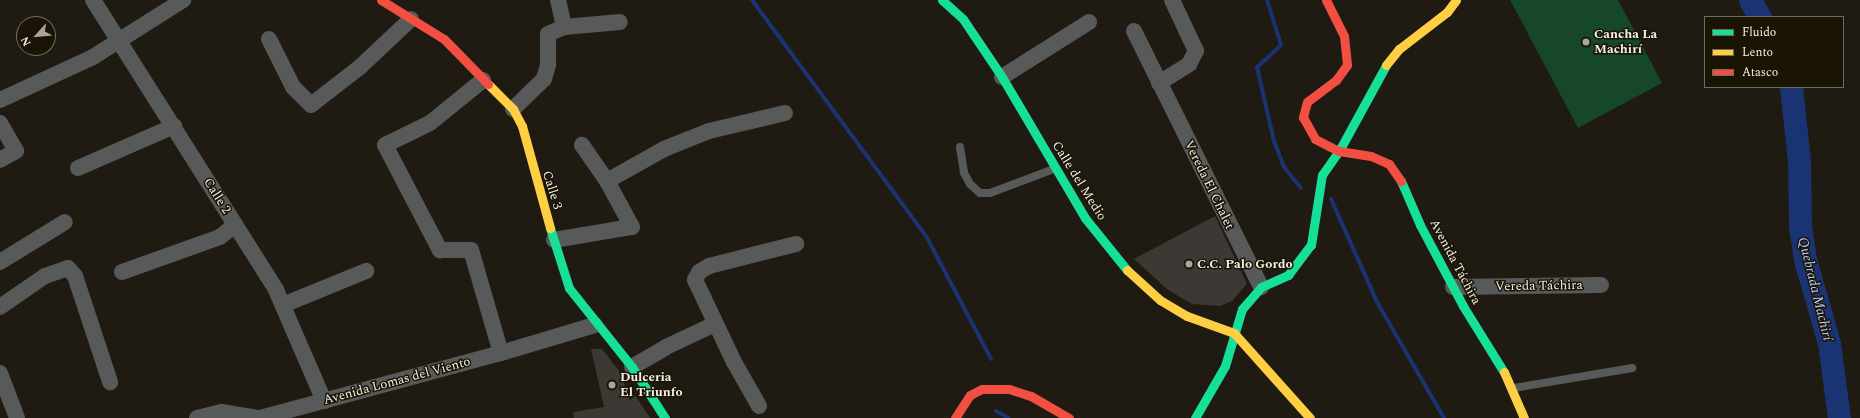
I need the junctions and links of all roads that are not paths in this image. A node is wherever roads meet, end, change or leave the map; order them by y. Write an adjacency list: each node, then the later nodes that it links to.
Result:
1 (93, 0): 15 (street, Calle 2)
2 (183, 0): 15 (street)
3 (381, 0): 9 (street, Calle 3)
4 (558, 0): 12 (street)
5 (942, 0): 16 (street, Calle del Medio)
6 (1172, 0): 18 (street)
7 (1326, 0): 26 (street, Avenida Táchira)
8 (1456, 0): 26 (street)
9 (411, 19): 14 (street); 17 (street, Calle 3)
10 (620, 22): 12 (street)
11 (1089, 22): 16 (street)
12 (564, 27): 20 (street)
13 (1134, 31): 18 (street, Vereda El Chalet)
14 (269, 39)
15 (119, 42): 19 (street); 23 (street, Calle 2)
16 (1002, 77): 29 (street, Calle del Medio)
17 (483, 80): 20 (street, Calle 3); 46 (street)
18 (1159, 83): 39 (street, Vereda El Chalet)
19 (0, 100)
20 (513, 109): 33 (street, Calle 3)
21 (785, 112): 30 (street)
22 (0, 123): 27 (street)
23 (174, 126): 28 (street); 32 (street, Calle 2)
24 (582, 145): 30 (street)
25 (960, 147): 29 (lane)
26 (1339, 150): 39 (street); 40 (street, Avenida Táchira)
27 (0, 160)
28 (78, 168)
29 (1055, 169): 45 (street, Calle del Medio)
30 (607, 181): 33 (street)
31 (66, 222): 35 (street)
32 (235, 225): 37 (street); 41 (street, Calle 2)
33 (554, 240): 43 (street, Calle 3)
34 (796, 244): 44 (street)
35 (0, 262)
36 (366, 271): 41 (street)
37 (122, 272)
38 (1601, 285): 40 (street, Vereda Táchira)
39 (1261, 287): 45 (street)
40 (1453, 287): 51 (street, Avenida Táchira)
41 (283, 305): 52 (street, Calle 2)
42 (0, 307): 50 (street)
43 (595, 324): 46 (street, Avenida Lomas del Viento); 47 (street, Calle 3)
44 (715, 324): 47 (street); 53 (street)
45 (1234, 333): 59 (street); 60 (street)
46 (501, 353): 52 (street, Avenida Lomas del Viento)
47 (632, 368): 56 (street, Calle 3)
48 (1632, 368): 51 (lane)
49 (0, 373): 54 (street)
50 (110, 382)
51 (1513, 388): 61 (street, Avenida Táchira)
52 (324, 401): 55 (street, Avenida Lomas del Viento)
53 (759, 406)
54 (17, 418)
55 (197, 418)
56 (665, 418)
57 (955, 418): 58 (street)
58 (1069, 418)
59 (1195, 418)
60 (1310, 418)
61 (1524, 418)

